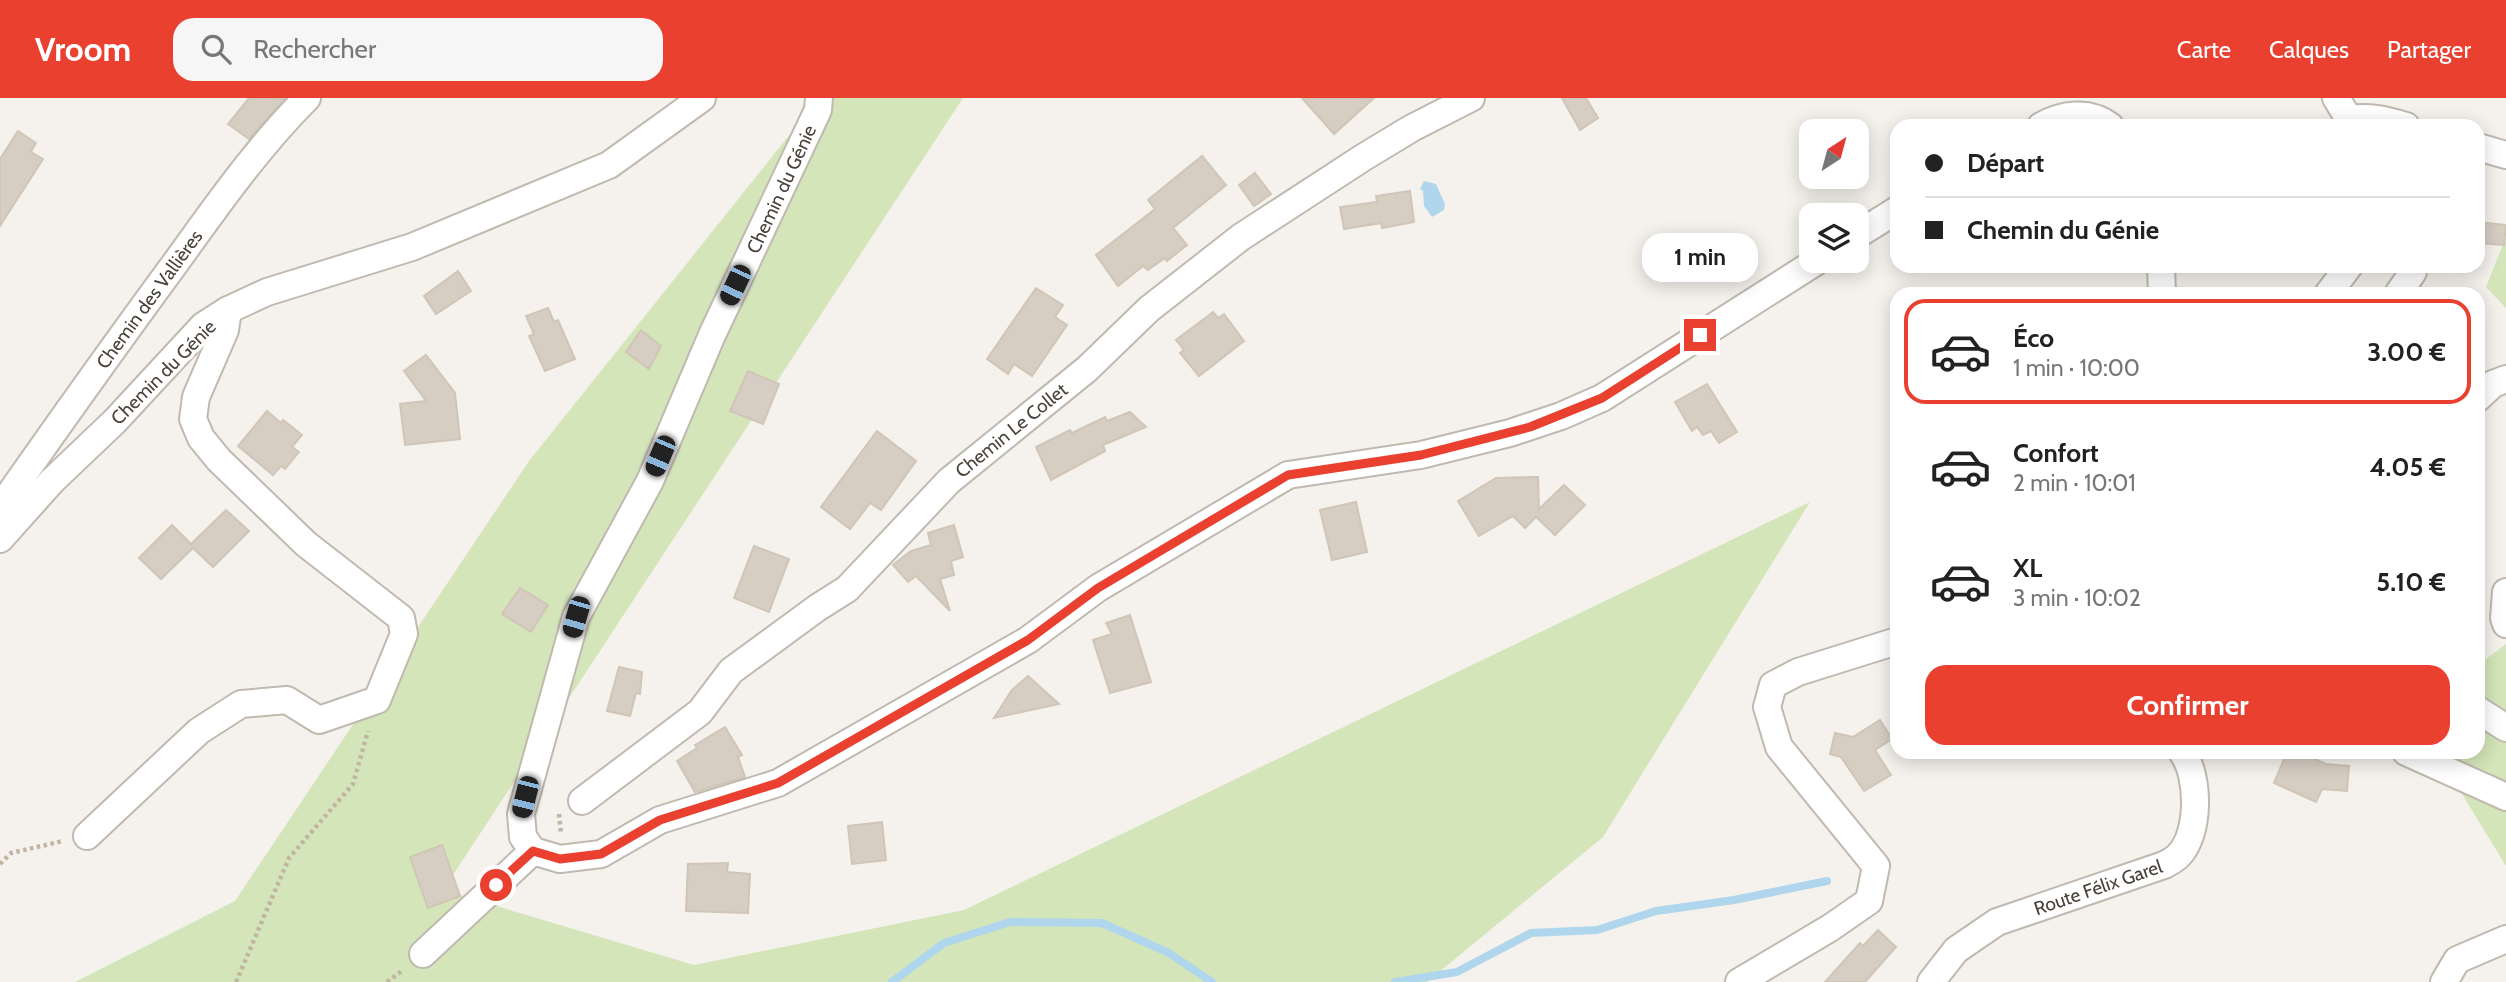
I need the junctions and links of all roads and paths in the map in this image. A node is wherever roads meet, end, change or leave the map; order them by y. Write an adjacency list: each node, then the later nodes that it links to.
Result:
1 (307, 98): 17 (street, Chemin des Vallières)
2 (702, 98): 14 (street, Chemin du Génie)
3 (819, 98): 30 (street, Chemin du Génie)
4 (1471, 98): 28 (street, Chemin Le Collet)
5 (2346, 115): 8 (street)
6 (2053, 119): 7 (street)
7 (2094, 119)
8 (2385, 119)
9 (2485, 149): 10 (street)
10 (2506, 155)
11 (1890, 214): 12 (street)
12 (1869, 228)
13 (1799, 272): 30 (street)
14 (228, 310): 18 (street, Chemin du Génie); 22 (street)
15 (2506, 379): 16 (street)
16 (2485, 391)
17 (0, 508)
18 (0, 539)
19 (2506, 592): 20 (street)
20 (2506, 624)
21 (1890, 643): 35 (street)
22 (377, 700): 29 (street); 34 (path)
23 (2485, 714): 24 (street)
24 (2506, 728)
25 (2186, 759): 36 (street, Route Félix Garel)
26 (2422, 759): 27 (street)
27 (2506, 797)
28 (582, 801): 30 (path)
29 (88, 836): 31 (path)
30 (533, 851): 33 (street)
31 (0, 864)
32 (2506, 939): 37 (street)
33 (423, 954)
34 (236, 982)
35 (1739, 982)
36 (1931, 982)
37 (2444, 982)

